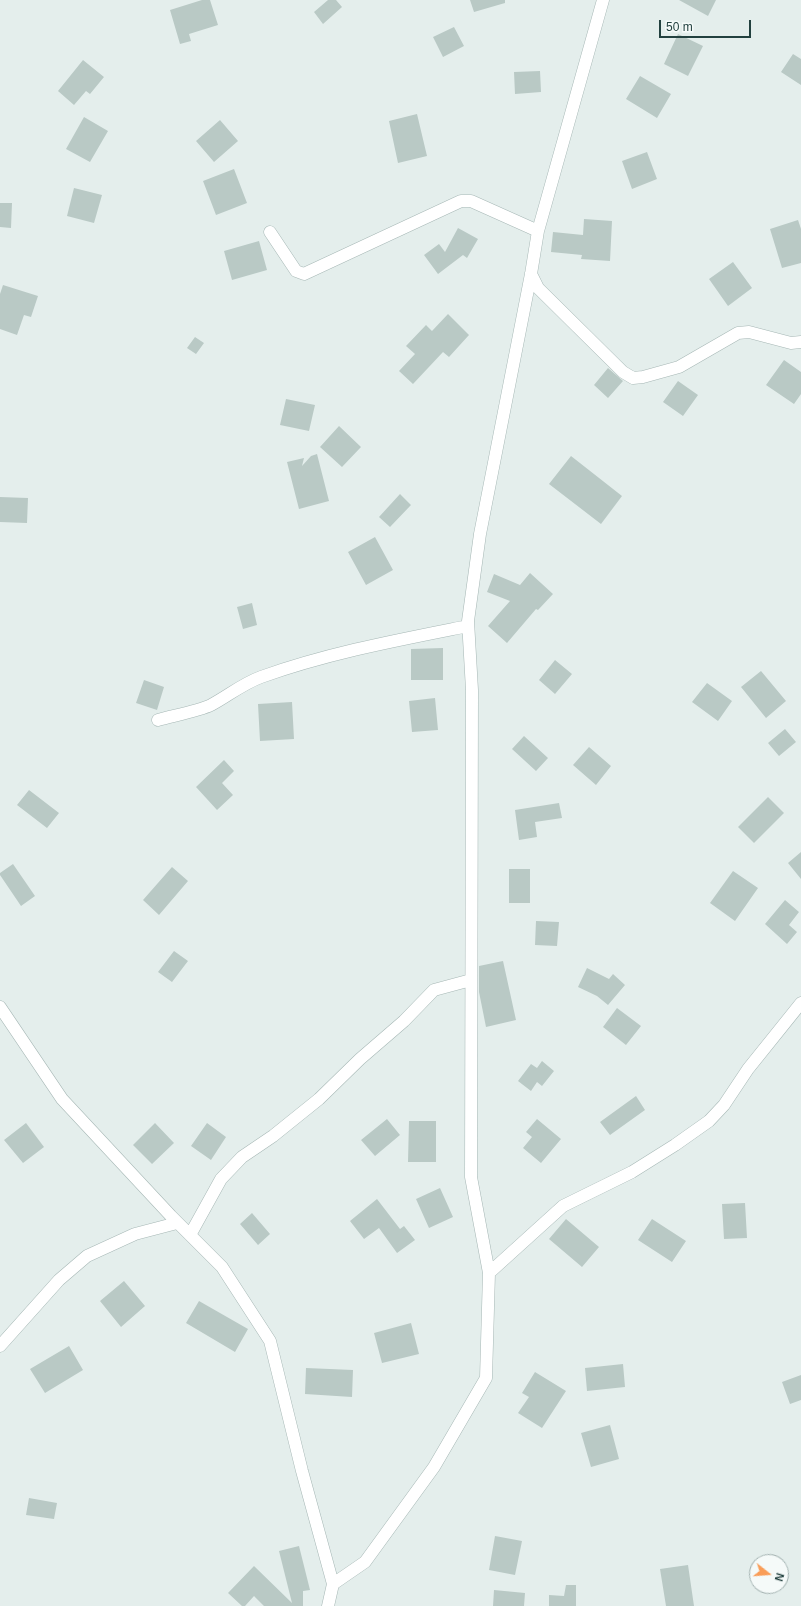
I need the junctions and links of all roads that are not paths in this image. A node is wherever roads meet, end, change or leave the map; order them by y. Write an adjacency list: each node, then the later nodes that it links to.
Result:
1 (603, 0): 2 (street)
2 (538, 230): 3 (street); 4 (street)
3 (270, 232)
4 (531, 274): 5 (street); 6 (street)
5 (801, 342)
6 (468, 626): 7 (street); 8 (street)
7 (158, 720)
8 (471, 980): 12 (street); 13 (street)
9 (801, 1003): 13 (street)
10 (0, 1007): 11 (street)
11 (177, 1223): 12 (street); 14 (street)
12 (190, 1235): 15 (street)
13 (489, 1273): 15 (street)
14 (0, 1346)
15 (333, 1584): 16 (street)
16 (328, 1606)

